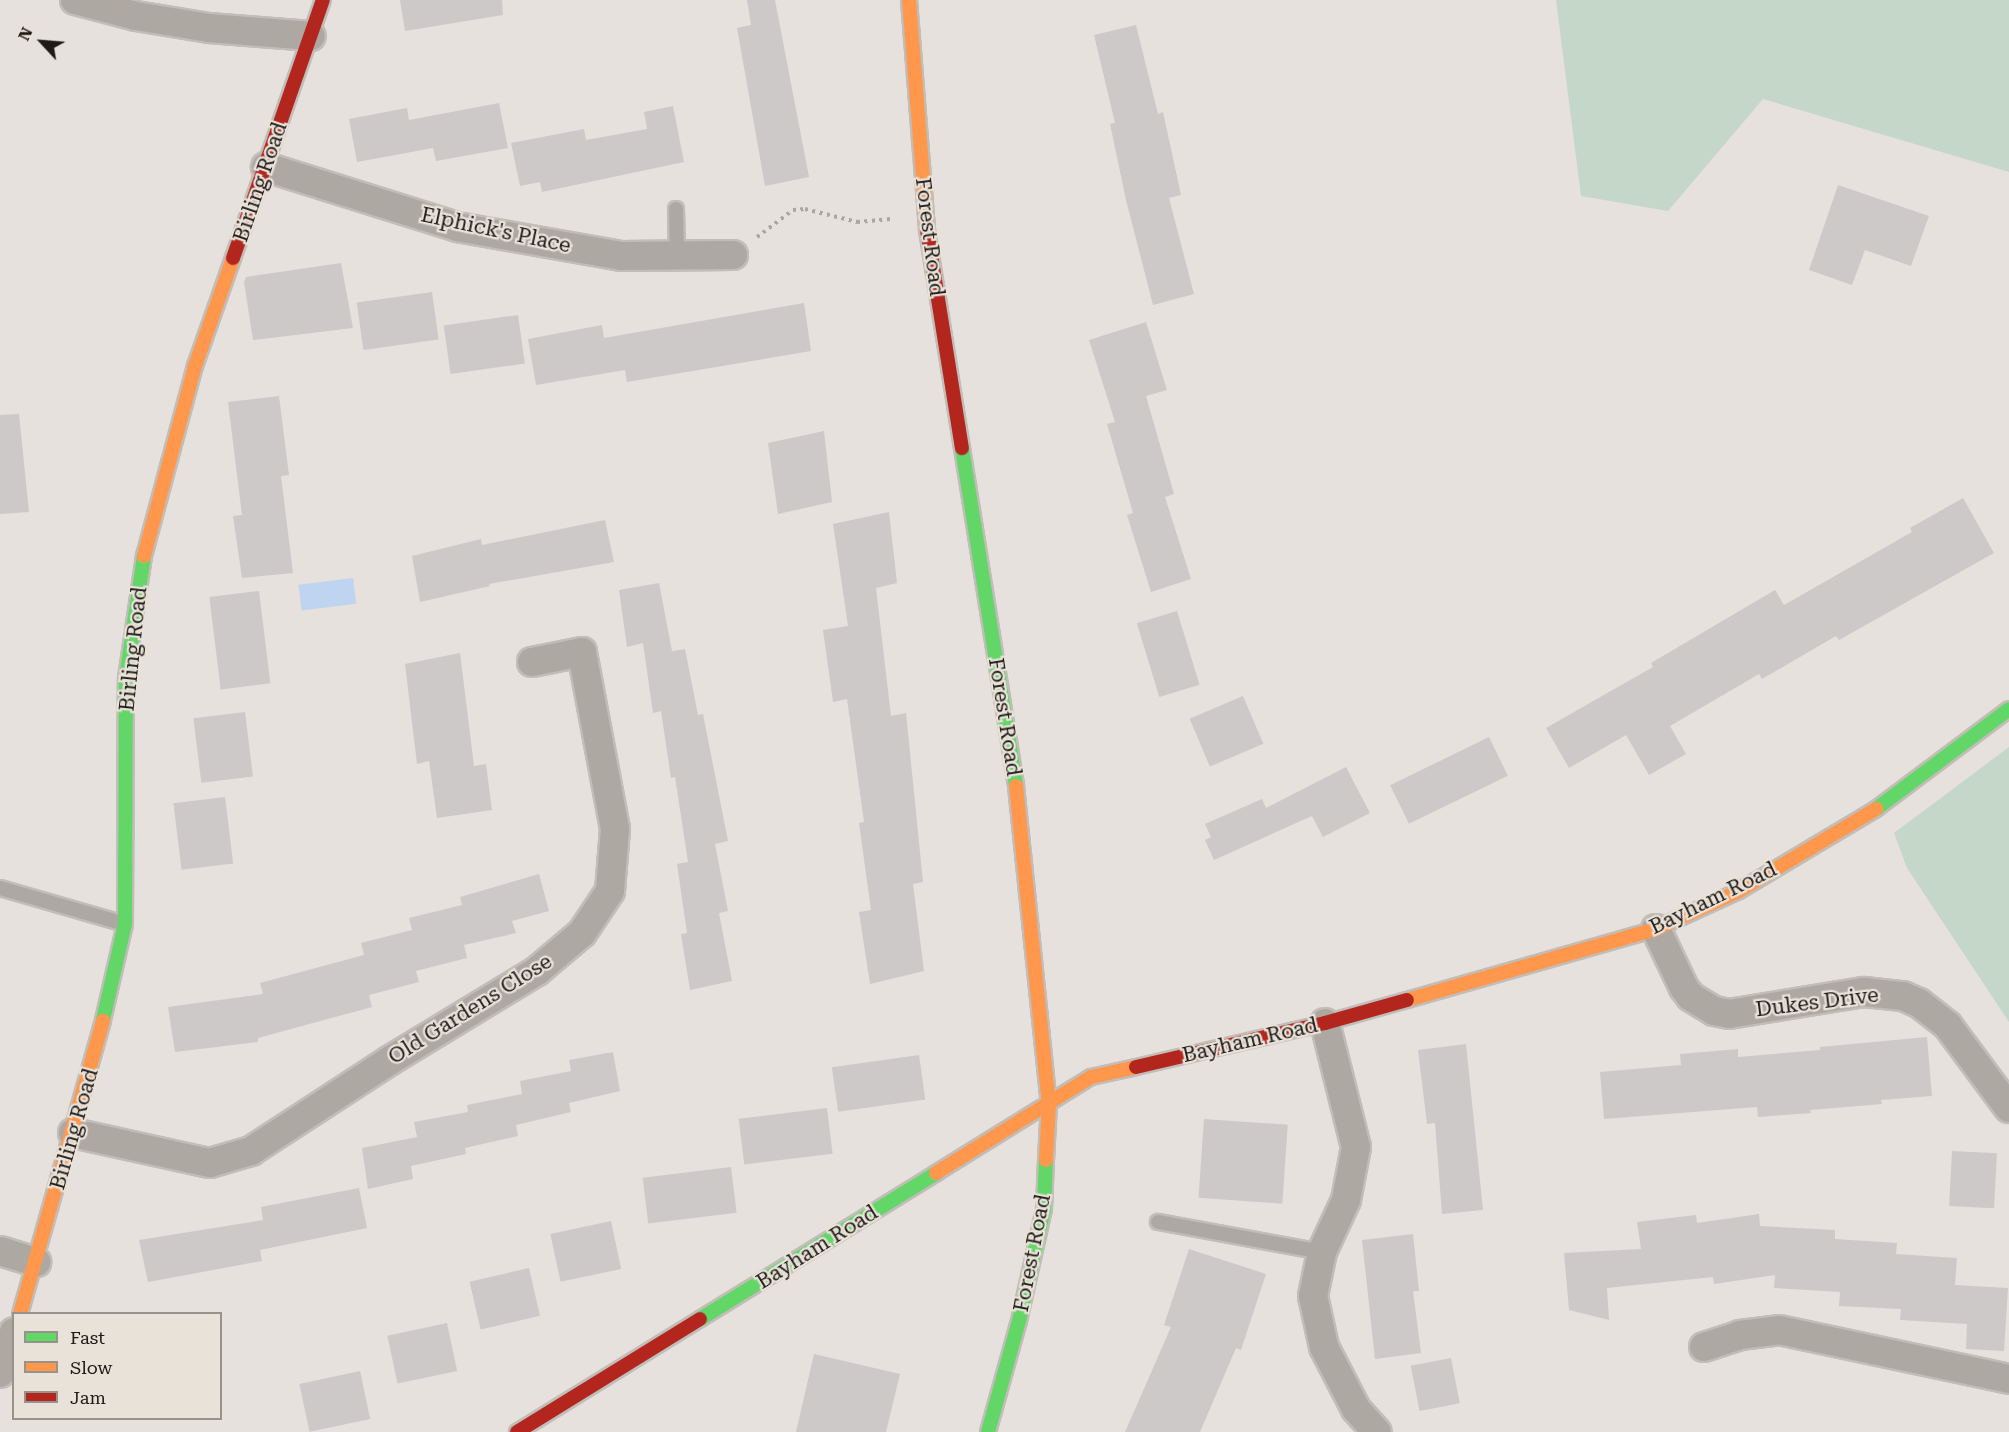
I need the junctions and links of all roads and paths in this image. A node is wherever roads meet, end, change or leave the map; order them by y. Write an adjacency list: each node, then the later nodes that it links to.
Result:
1 (75, 0): 4 (street)
2 (323, 0): 4 (street, Birling Road)
3 (909, 0): 7 (street, Forest Road)
4 (311, 36): 5 (street, Birling Road)
5 (266, 167): 8 (street, Elphick's Place); 13 (street, Birling Road)
6 (676, 208): 8 (lane)
7 (925, 215): 9 (path); 16 (street, Forest Road)
8 (677, 255): 9 (street, Elphick's Place)
9 (733, 255)
10 (532, 662): 18 (street, Old Gardens Close)
11 (2009, 709): 14 (street, Bayham Road)
12 (0, 888): 13 (lane)
13 (126, 924): 18 (street, Birling Road)
14 (1656, 929): 15 (street, Bayham Road); 17 (street, Dukes Drive)
15 (1325, 1023): 16 (street, Bayham Road); 21 (street)
16 (1049, 1103): 28 (street, Bayham Road); 29 (street, Forest Road)
17 (2009, 1108)
18 (73, 1133): 22 (street, Birling Road)
19 (1158, 1222): 21 (lane)
20 (0, 1251): 22 (street)
21 (1322, 1252): 30 (street)
22 (36, 1262): 23 (street, Birling Road)
23 (21, 1312)
24 (12, 1338): 26 (street)
25 (1704, 1347): 27 (street)
26 (0, 1373)
27 (2009, 1379)
28 (516, 1432)
29 (988, 1432)
30 (1377, 1432)

